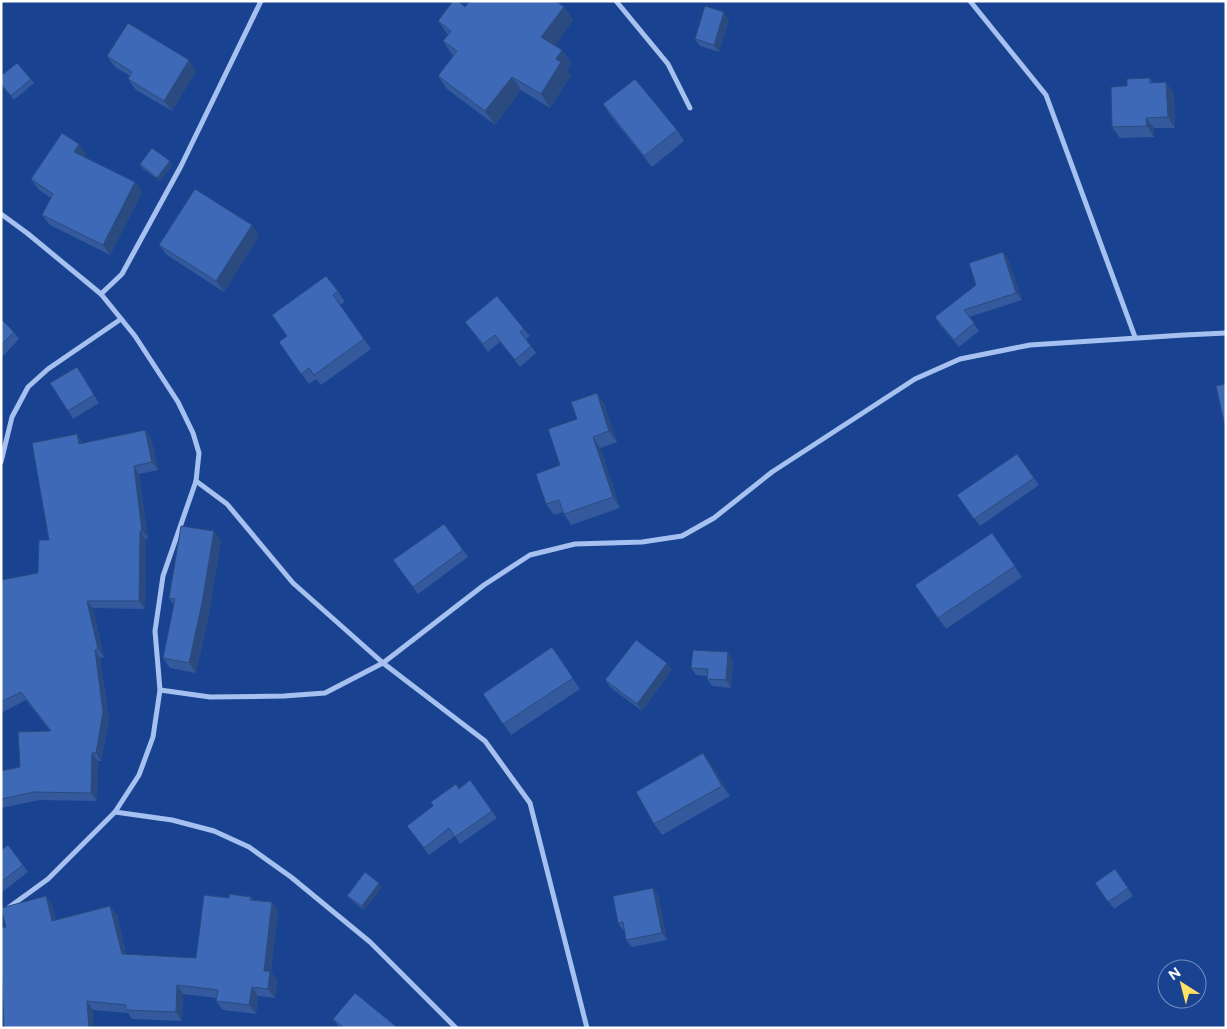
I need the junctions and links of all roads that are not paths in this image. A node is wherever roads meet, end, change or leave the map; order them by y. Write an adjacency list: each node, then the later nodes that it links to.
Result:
1 (261, 1): 6 (street)
2 (616, 1): 4 (street)
3 (970, 1): 9 (street)
4 (690, 108)
5 (1, 214): 6 (street)
6 (101, 294): 7 (street)
7 (121, 319): 10 (street); 11 (street)
8 (1226, 333): 9 (street)
9 (1135, 338): 12 (street)
10 (1, 462)
11 (196, 481): 12 (street); 13 (street)
12 (383, 663): 13 (street); 17 (street)
13 (160, 690): 14 (street)
14 (115, 812): 15 (street); 16 (street)
15 (1, 913)
16 (456, 1028)
17 (587, 1028)

